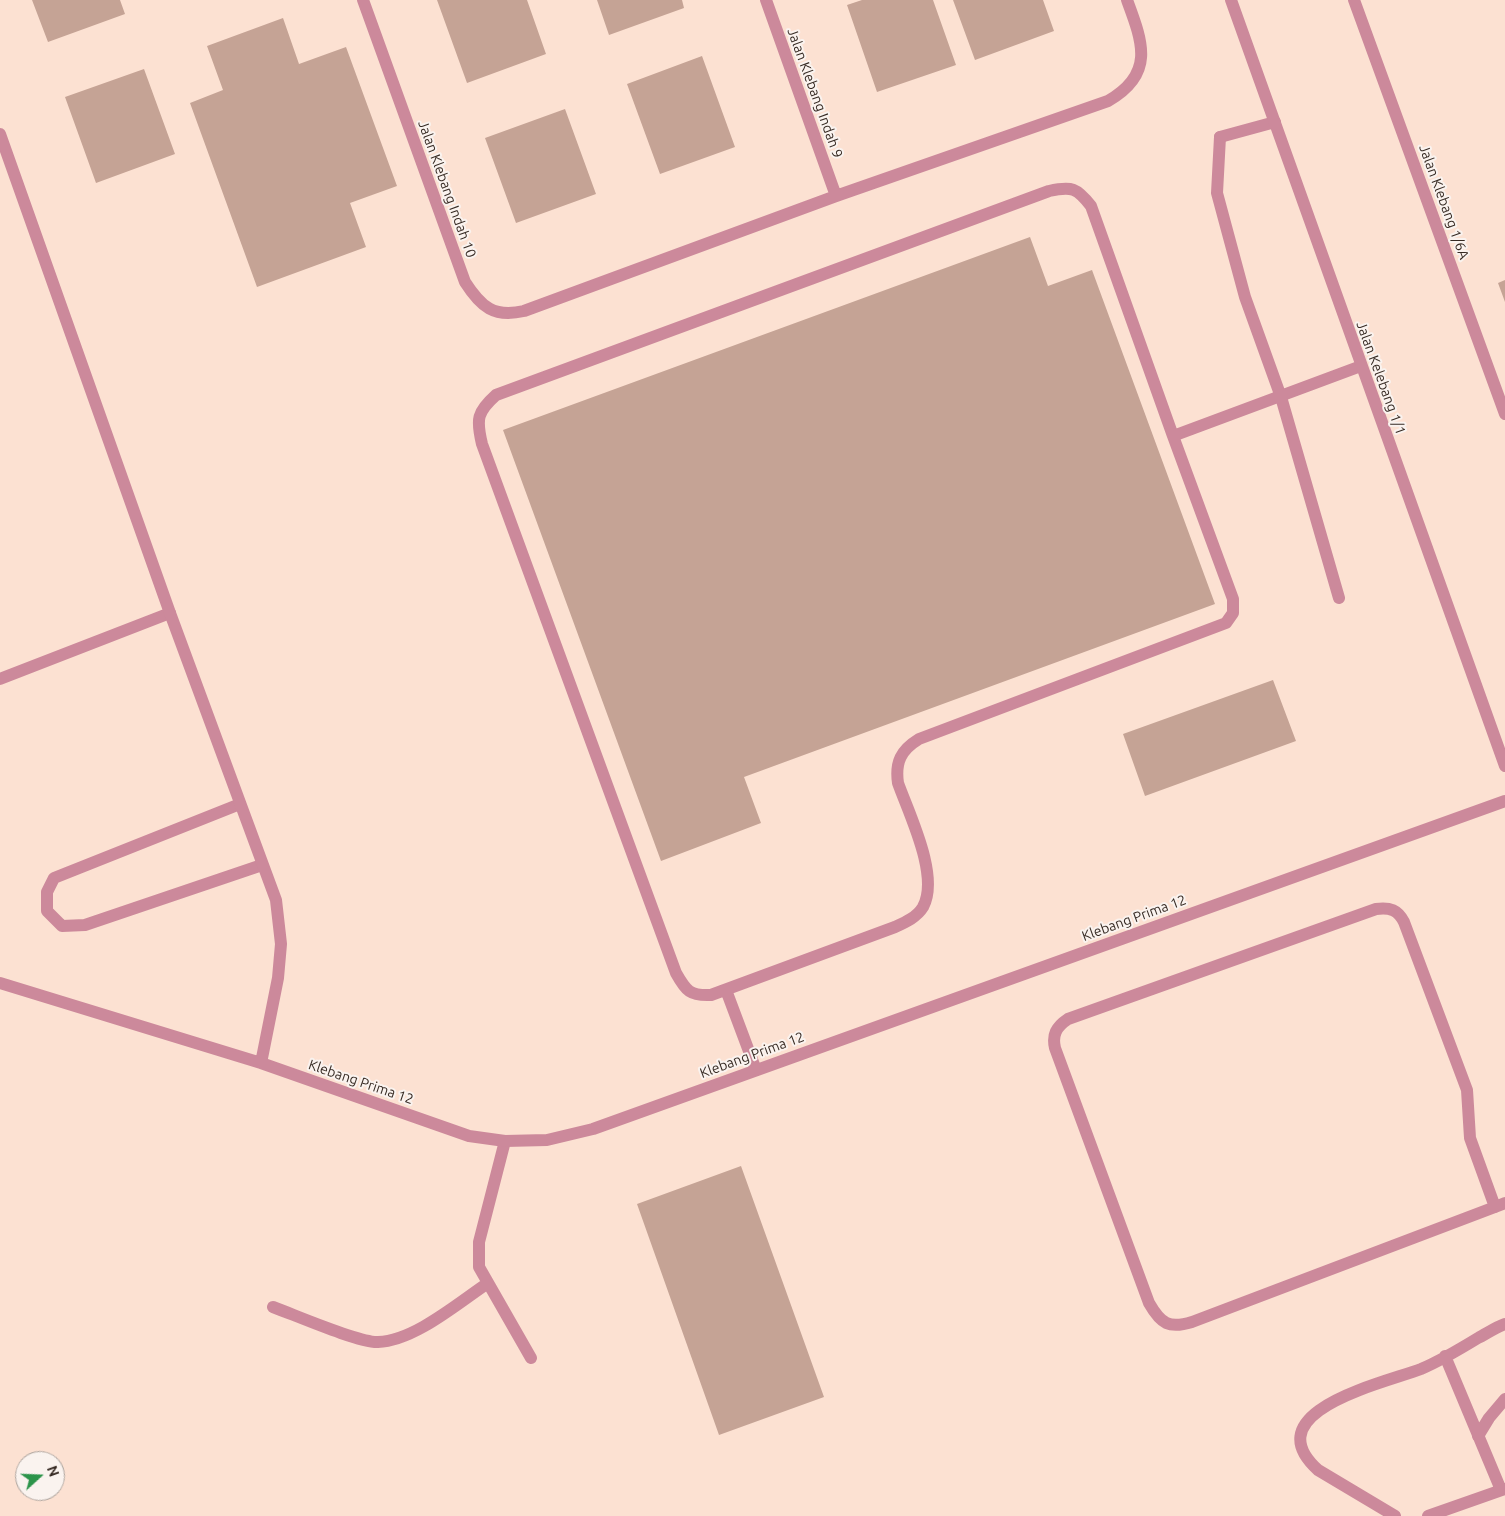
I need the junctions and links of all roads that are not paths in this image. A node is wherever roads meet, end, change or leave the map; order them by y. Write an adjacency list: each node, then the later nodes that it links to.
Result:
1 (363, 0): 8 (street, Jalan Klebang Indah 10)
2 (766, 0): 8 (street, Jalan Klebang Indah 9)
3 (1127, 0): 8 (street, Jalan Klebang Indah 10)
4 (1231, 0): 6 (street, Jalan Kelebang 1/1)
5 (1354, 0): 11 (street, Jalan Klebang 1/6A)
6 (1275, 122): 9 (street, Jalan Kelebang 1/1); 10 (street)
7 (0, 134): 14 (street)
8 (836, 196)
9 (1361, 366): 10 (street); 16 (street, Jalan Kelebang 1/1)
10 (1281, 397): 12 (street); 13 (street)
11 (1505, 414)
12 (1173, 436): 21 (street); 21 (street)
13 (1339, 598)
14 (170, 613): 15 (street); 18 (street)
15 (0, 679)
16 (1505, 766)
17 (1505, 801): 23 (street, Klebang Prima 12)
18 (240, 804): 19 (street); 19 (street)
19 (262, 865): 22 (street)
20 (0, 983): 22 (street, Klebang Prima 12)
21 (726, 990): 23 (street)
22 (261, 1063): 24 (street, Klebang Prima 12)
23 (756, 1070): 24 (street, Klebang Prima 12)
24 (506, 1141): 26 (street)
25 (1500, 1205): 25 (street)
26 (488, 1283): 27 (street); 30 (street)
27 (273, 1307)
28 (1505, 1324): 29 (street)
29 (1446, 1356): 32 (street); 34 (street)
30 (532, 1358)
31 (1505, 1400): 32 (street)
32 (1478, 1436): 33 (street)
33 (1503, 1489): 35 (street)
34 (1394, 1516)
35 (1428, 1516)

